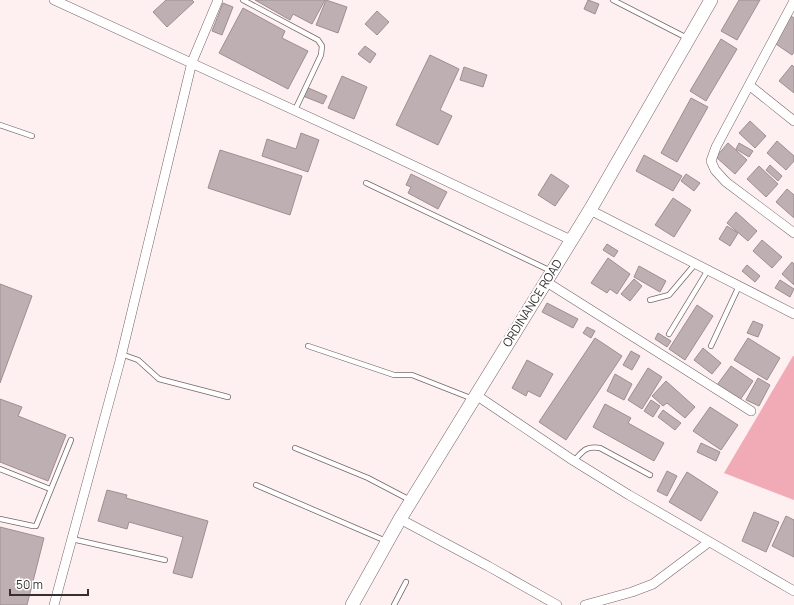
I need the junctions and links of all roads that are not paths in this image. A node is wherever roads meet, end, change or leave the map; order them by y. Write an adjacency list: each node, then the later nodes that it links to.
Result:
1 (54, 0): 8 (street)
2 (218, 0): 8 (street)
3 (243, 0): 10 (lane)
4 (613, 0): 7 (lane)
5 (711, 0): 7 (street, ORDINANCE ROAD)
6 (794, 1): 9 (street)
7 (689, 38): 15 (street, ORDINANCE ROAD)
8 (192, 62): 10 (street); 27 (street)
9 (749, 85): 11 (street); 16 (street)
10 (295, 110): 17 (street)
11 (794, 121)
12 (0, 125): 13 (lane)
13 (32, 136)
14 (366, 183): 20 (lane)
15 (590, 210): 17 (street, ORDINANCE ROAD); 18 (street)
16 (794, 233)
17 (571, 240): 20 (street, ORDINANCE ROAD)
18 (696, 264): 19 (street); 22 (lane)
19 (708, 270): 21 (street); 24 (lane)
20 (548, 276): 29 (street, ORDINANCE ROAD); 30 (street)
21 (739, 285): 23 (street); 26 (lane)
22 (650, 300)
23 (794, 314)
24 (669, 334)
25 (308, 346): 29 (lane)
26 (711, 346)
27 (121, 354): 28 (lane); 41 (street)
28 (228, 397)
29 (474, 397): 33 (street); 38 (street, ORDINANCE ROAD)
30 (751, 411)
31 (71, 440): 37 (lane)
32 (295, 448): 38 (lane)
33 (574, 461): 35 (lane); 43 (street)
34 (0, 470): 37 (lane)
35 (650, 475)
36 (256, 485): 42 (lane)
37 (50, 489): 39 (lane)
38 (411, 500): 40 (street, ORDINANCE ROAD)
39 (0, 519)
40 (400, 519): 42 (street, ORDINANCE ROAD); 50 (street)
41 (72, 539): 44 (lane); 47 (street)
42 (387, 542): 48 (street, ORDINANCE ROAD)
43 (709, 542): 46 (street); 51 (street)
44 (165, 560)
45 (406, 582): 49 (lane)
46 (794, 591)
47 (54, 605)
48 (352, 605)
49 (394, 605)
50 (557, 605)
51 (585, 605)

